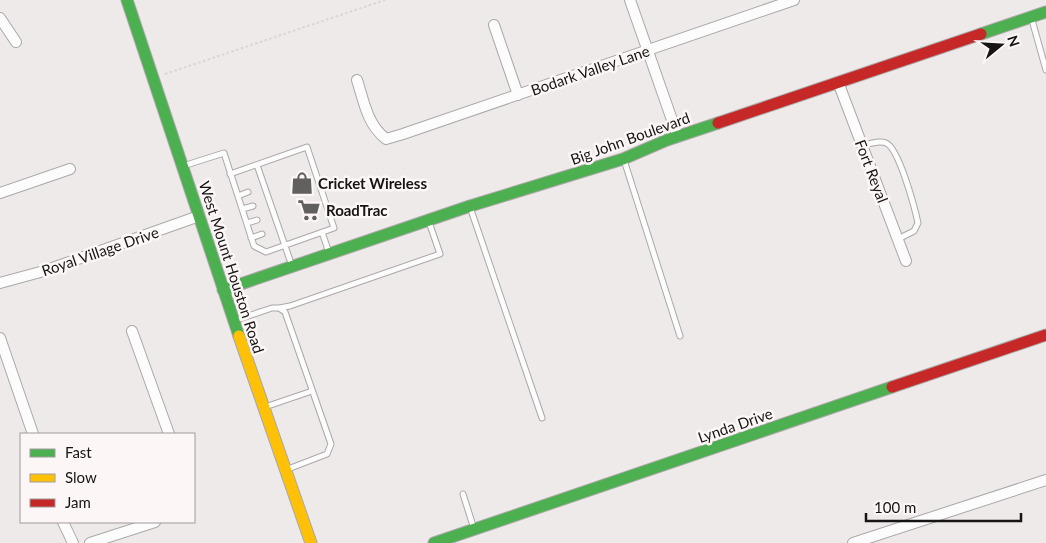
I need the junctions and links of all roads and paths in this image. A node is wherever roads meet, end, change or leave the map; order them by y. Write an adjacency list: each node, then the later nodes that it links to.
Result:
1 (127, 0): 13 (street, West Mount Houston Road)
2 (385, 0): 13 (path)
3 (630, 0): 11 (street)
4 (794, 0): 5 (street, Bodark Valley Lane)
5 (765, 5): 11 (street, Bodark Valley Lane)
6 (1046, 12): 7 (street, Big John Boulevard)
7 (1031, 17): 12 (lane); 15 (street, Big John Boulevard)
8 (0, 18): 10 (street)
9 (494, 25): 16 (street)
10 (16, 42)
11 (648, 50): 16 (street, Bodark Valley Lane); 17 (street)
12 (1046, 70)
13 (154, 78): 21 (street, West Mount Houston Road)
14 (357, 80): 16 (street, Bodark Valley Lane)
15 (838, 82): 17 (street, Big John Boulevard); 18 (street, Fort Reyal)
16 (518, 95)
17 (678, 137): 19 (street, Big John Boulevard)
18 (862, 146): 37 (street, Fort Reyal); 37 (lane)
19 (624, 159): 28 (street, Big John Boulevard); 48 (lane)
20 (257, 165): 23 (lane); 34 (lane); 38 (lane)
21 (183, 166): 23 (lane); 30 (street, West Mount Houston Road)
22 (70, 169): 25 (street)
23 (230, 174): 26 (lane)
24 (248, 192): 26 (lane)
25 (0, 193)
26 (238, 196): 29 (lane)
27 (252, 206): 29 (lane)
28 (470, 206): 32 (street, Big John Boulevard); 52 (lane)
29 (242, 209): 33 (lane)
30 (199, 216): 42 (street, Royal Village Drive); 43 (street, West Mount Houston Road)
31 (257, 220): 33 (lane)
32 (429, 220): 39 (street, Big John Boulevard); 44 (lane)
33 (247, 224): 36 (lane)
34 (322, 232): 38 (lane); 39 (lane)
35 (262, 234): 36 (lane)
36 (251, 238): 38 (lane)
37 (898, 239): 40 (street, Fort Reyal)
38 (285, 246): 41 (lane)
39 (330, 254): 41 (street, Big John Boulevard)
40 (906, 261)
41 (292, 267): 43 (street, Big John Boulevard)
42 (0, 283)
43 (223, 290): 45 (street, West Mount Houston Road)
44 (279, 308): 45 (lane); 50 (lane)
45 (234, 320): 51 (street, West Mount Houston Road)
46 (132, 331): 54 (street)
47 (1046, 335): 60 (street, Lynda Drive)
48 (680, 336)
49 (0, 338): 53 (street)
50 (312, 390): 51 (lane); 55 (lane)
51 (264, 407): 55 (street, West Mount Houston Road)
52 (542, 418)
53 (33, 433)
54 (169, 433)
55 (286, 470): 63 (street, West Mount Houston Road)
56 (1046, 480): 65 (street)
57 (463, 494): 60 (lane)
58 (63, 523): 61 (street)
59 (152, 523): 62 (street)
60 (474, 529): 64 (street, Lynda Drive)
61 (73, 543)
62 (90, 543)
63 (311, 543)
64 (434, 543)
65 (852, 543)

